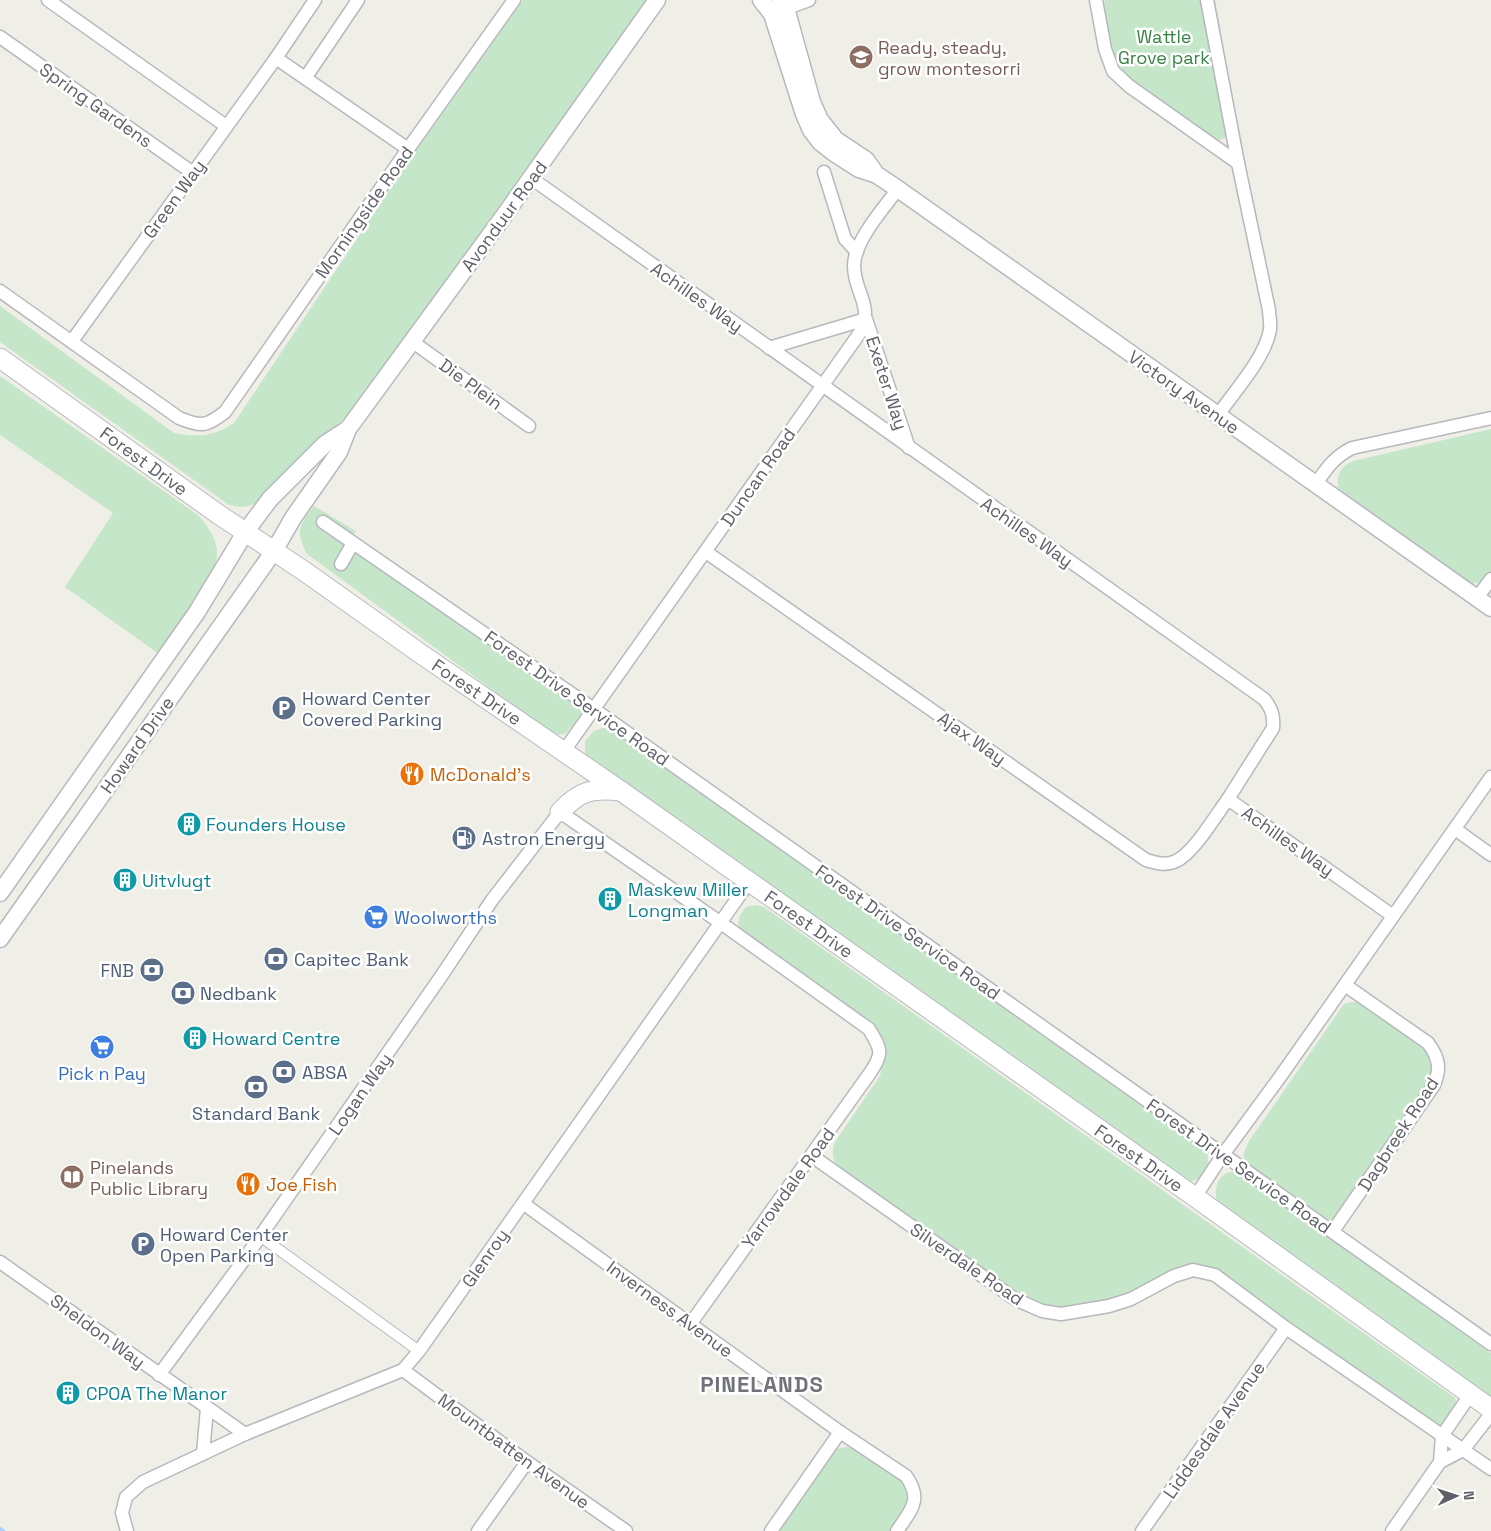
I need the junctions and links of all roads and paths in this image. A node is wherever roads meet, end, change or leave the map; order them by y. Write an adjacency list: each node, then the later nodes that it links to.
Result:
1 (48, 0): 14 (street)
2 (315, 0): 12 (street, Green Way)
3 (358, 0): 13 (street)
4 (514, 0): 15 (street, Morningside Road)
5 (657, 0): 19 (street, Avonduur Road)
6 (761, 0): 10 (street, Victory Avenue)
7 (808, 0): 10 (street)
8 (1096, 0): 16 (street)
9 (1207, 0): 16 (street)
10 (779, 7): 20 (street, Victory Avenue)
11 (0, 37): 18 (street, Spring Gardens)
12 (276, 58): 13 (street); 14 (street, Green Way)
13 (306, 77): 15 (street)
14 (226, 126): 18 (street, Green Way)
15 (408, 149): 24 (street, Morningside Road)
16 (1238, 163): 29 (street)
17 (824, 172): 21 (street)
18 (193, 174): 24 (street, Green Way)
19 (531, 178): 25 (street, Avonduur Road); 26 (street, Achilles Way)
20 (898, 189): 21 (street); 29 (street, Victory Avenue)
21 (857, 252): 23 (street)
22 (0, 291): 24 (street)
23 (866, 319): 26 (street); 28 (street, Duncan Road); 33 (street, Exeter Way)
24 (72, 341)
25 (413, 342): 31 (street, Die Plein); 32 (street, Avonduur Road)
26 (769, 348): 28 (street, Achilles Way)
27 (0, 358): 36 (main road, Forest Drive)
28 (823, 385): 33 (street, Achilles Way); 39 (street, Duncan Road)
29 (1218, 416): 34 (street, Victory Avenue)
30 (1491, 418): 34 (street)
31 (529, 426)
32 (348, 429): 36 (street, Avonduur Road); 38 (street, Avonduur Road)
33 (909, 448): 48 (street, Achilles Way)
34 (1315, 485): 42 (street, Victory Avenue)
35 (323, 522): 37 (street, Forest Drive Service Road)
36 (246, 531): 38 (main road, Forest Drive); 53 (street, Howard Drive)
37 (353, 543): 40 (street); 44 (street, Forest Drive Service Road)
38 (274, 551): 45 (main road, Forest Drive); 56 (street, Howard Drive)
39 (706, 552): 44 (street, Duncan Road); 48 (street, Ajax Way)
40 (341, 564)
41 (1491, 579): 42 (street)
42 (1477, 598): 43 (street, Victory Avenue)
43 (1491, 608)
44 (595, 710): 45 (street, Duncan Road); 59 (street, Forest Drive Service Road)
45 (564, 751): 47 (main road, Forest Drive)
46 (1491, 777): 50 (street)
47 (621, 791): 49 (main road); 52 (main road, Forest Drive)
48 (1228, 799): 54 (street, Achilles Way)
49 (560, 812): 55 (street); 63 (street, Logan Way)
50 (1455, 829): 51 (street); 54 (street)
51 (1491, 855)
52 (749, 882): 55 (street, Glenroy); 60 (main road, Forest Drive)
53 (0, 892)
54 (1393, 916): 57 (street)
55 (720, 922): 58 (street, Yarrowdale Road); 61 (street, Glenroy)
56 (0, 940)
57 (1345, 985): 59 (street); 62 (street, Dagbreek Road)
58 (812, 1156): 65 (street, Yarrowdale Road); 66 (street, Silverdale Road)
59 (1222, 1156): 60 (street); 62 (street, Forest Drive Service Road)
60 (1195, 1197): 71 (main road, Forest Drive)
61 (524, 1204): 65 (street, Inverness Avenue); 68 (street, Glenroy)
62 (1333, 1231): 67 (street, Forest Drive Service Road)
63 (260, 1236): 68 (street); 70 (street, Logan Way)
64 (0, 1262): 70 (street, Sheldon Way)
65 (690, 1323): 75 (street, Inverness Avenue)
66 (1286, 1328): 77 (street); 88 (street, Liddesdale Avenue)
67 (1489, 1339)
68 (420, 1351): 69 (street, Glenroy)
69 (402, 1370): 76 (street, Glenroy); 80 (street, Mountbatten Avenue)
70 (159, 1375): 72 (street, Sheldon Way)
71 (1470, 1395): 73 (main road, Forest Drive); 77 (street)
72 (207, 1408): 76 (street, Sheldon Way); 79 (street)
73 (1491, 1409)
74 (1491, 1414): 78 (street)
75 (840, 1432): 86 (street); 87 (street, Inverness Avenue)
76 (245, 1434): 79 (street, Glenroy)
77 (1442, 1436): 78 (street); 81 (street)
78 (1464, 1450): 81 (street); 82 (street)
79 (203, 1454): 83 (street, Glenroy)
80 (528, 1462): 84 (street); 85 (street, Mountbatten Avenue)
81 (1440, 1462): 89 (street)
82 (1491, 1470)
83 (127, 1531)
84 (478, 1531)
85 (626, 1531)
86 (771, 1531)
87 (897, 1531)
88 (1142, 1531)
89 (1392, 1531)

